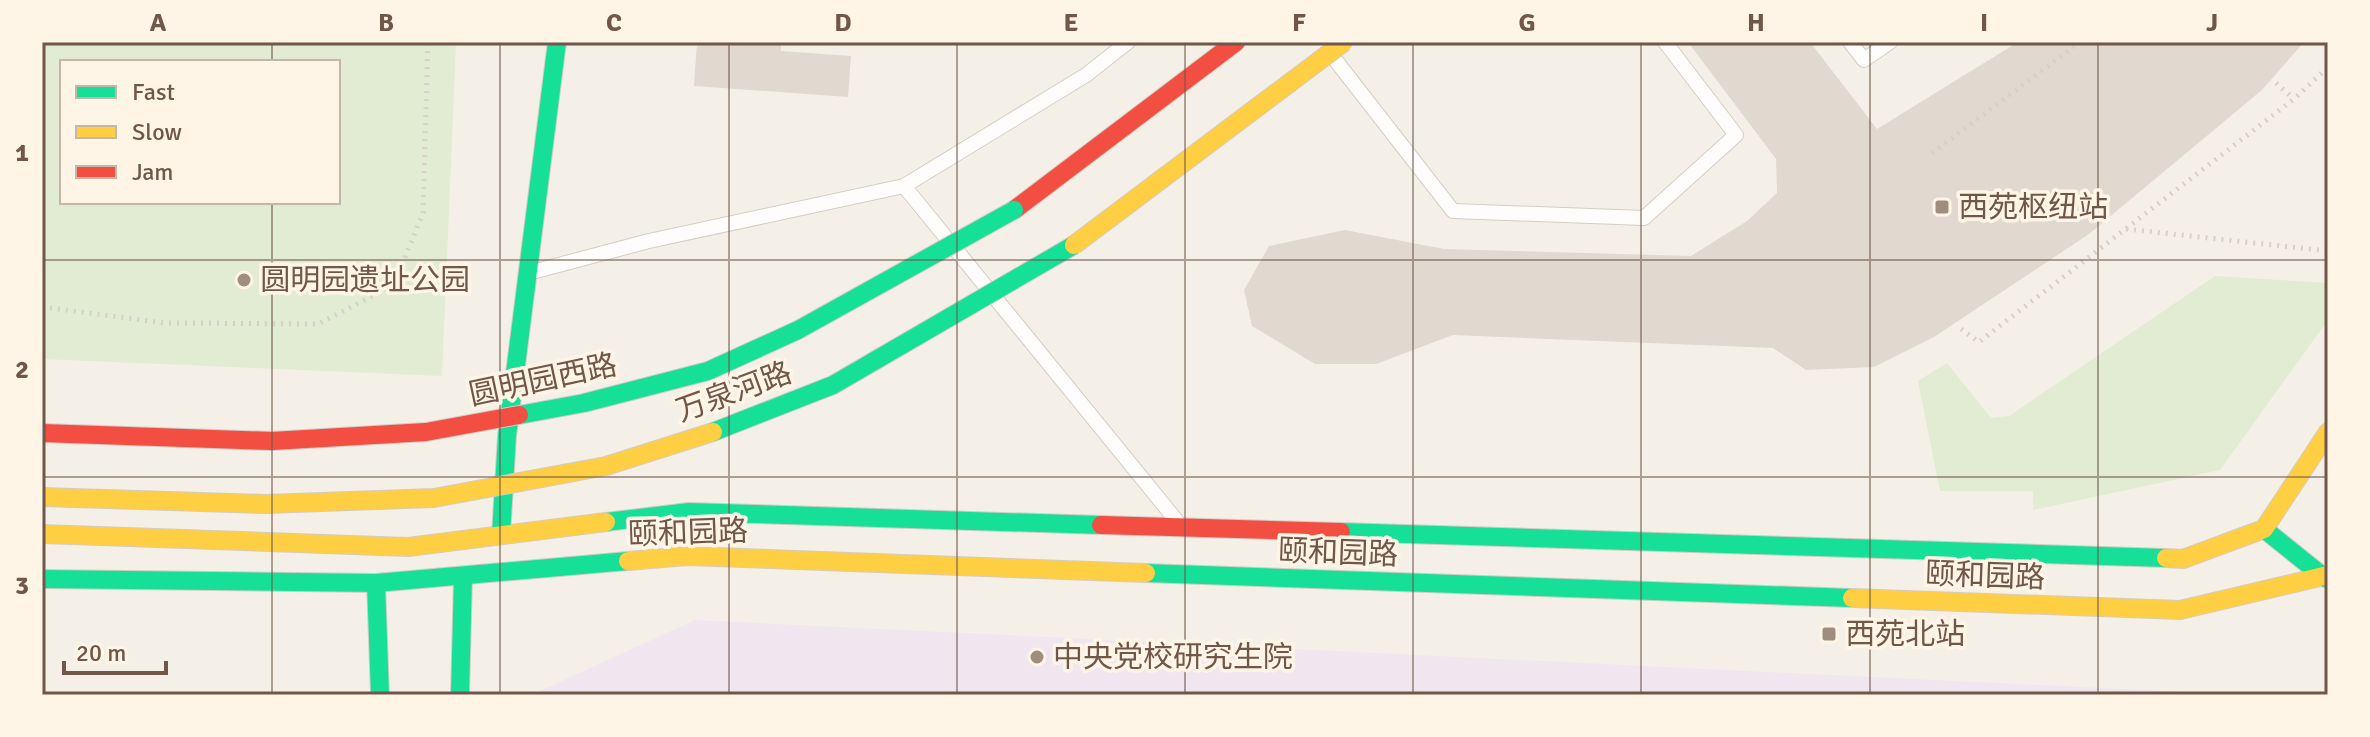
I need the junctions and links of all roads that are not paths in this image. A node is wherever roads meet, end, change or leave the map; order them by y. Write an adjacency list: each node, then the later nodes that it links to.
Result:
1 (557, 42): 10 (main road)
2 (1128, 42): 9 (lane)
3 (1236, 42): 12 (main road, 圆明园西路, bridge)
4 (1321, 42): 6 (lane)
5 (1344, 42): 13 (main road, 万泉河路, bridge)
6 (1665, 42)
7 (1850, 42): 8 (lane)
8 (1890, 42)
9 (904, 186): 10 (lane); 14 (lane)
10 (528, 273): 17 (main road)
11 (2328, 432): 15 (main road)
12 (42, 433)
13 (42, 497)
14 (1181, 527): 15 (main road, 颐和园路); 17 (main road, 颐和园路)
15 (2264, 529): 19 (main road)
16 (42, 534): 17 (main road)
17 (501, 535): 18 (main road); 21 (main road)
18 (463, 577): 19 (main road, 颐和园路); 21 (main road, 颐和园路); 23 (main road)
19 (2327, 578)
20 (42, 579): 21 (main road)
21 (376, 583): 22 (main road)
22 (380, 695)
23 (460, 695)

